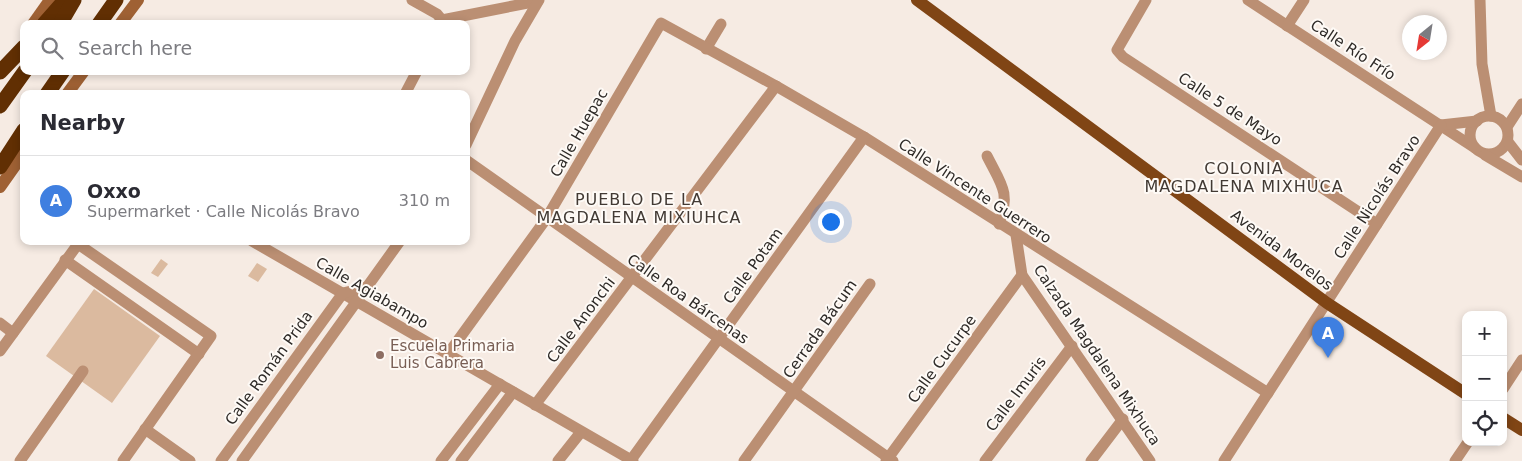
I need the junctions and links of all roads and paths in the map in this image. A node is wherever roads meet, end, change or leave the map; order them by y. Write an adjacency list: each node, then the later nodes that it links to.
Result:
1 (50, 0): 13 (main road)
2 (65, 0): 14 (highway)
3 (74, 0): 15 (highway)
4 (116, 0): 16 (highway)
5 (138, 0): 17 (main road)
6 (412, 0): 18 (street)
7 (917, 0): 71 (main road, Avenida Morelos)
8 (1146, 0): 57 (street, Calle 5 de Mayo)
9 (1248, 0): 22 (street, Calle Río Frío)
10 (1304, 0): 22 (street)
11 (1480, 0): 37 (street)
12 (539, 1): 19 (street); 43 (street)
13 (36, 20)
14 (48, 20)
15 (62, 20)
16 (102, 20)
17 (123, 20)
18 (440, 20)
19 (450, 20)
20 (660, 23): 24 (street, Calle Vincente Guerrero); 55 (street, Calle Huepac)
21 (721, 24): 24 (street)
22 (1287, 26): 39 (street, Calle Río Frío)
23 (20, 42): 26 (main road)
24 (706, 49): 31 (street, Calle Vincente Guerrero)
25 (20, 51): 26 (highway)
26 (0, 70)
27 (22, 75): 36 (highway)
28 (60, 75): 32 (highway)
29 (81, 75): 33 (main road)
30 (414, 75): 34 (street)
31 (776, 86): 44 (street, Calle Vincente Guerrero); 65 (street, Calle Anonchi)
32 (49, 90)
33 (70, 90)
34 (406, 90)
35 (1522, 104): 40 (street)
36 (0, 106)
37 (1491, 116): 38 (street); 40 (street)
38 (1476, 121): 39 (street); 46 (street)
39 (1441, 125): 46 (street, Calle Río Frío); 57 (street, Calle Nicolás Bravo)
40 (1507, 127): 45 (street)
41 (20, 130): 48 (highway)
42 (20, 136): 52 (highway)
43 (470, 136)
44 (864, 137): 56 (street, Calle Vincente Guerrero); 75 (street, Calle Potam)
45 (1508, 142): 46 (street); 50 (street)
46 (1479, 151): 53 (street, Calle Río Frío)
47 (987, 156): 56 (street)
48 (0, 158)
49 (20, 158): 54 (main road)
50 (1522, 160)
51 (470, 163): 55 (street, Calle Roa Bárcenas)
52 (0, 167)
53 (1522, 177)
54 (0, 186)
55 (546, 219): 65 (street, Calle Roa Bárcenas); 79 (street, Calle Huepac)
56 (999, 224): 58 (street, Calle Vincente Guerrero)
57 (1377, 224): 71 (street, Calle Nicolás Bravo)
58 (1016, 235): 64 (street, Calzada Magdalena Mixhuca); 87 (street, Calle Vincente Guerrero)
59 (77, 245): 63 (street)
60 (79, 245): 68 (street)
61 (259, 245): 69 (street, Calle Agiabampo)
62 (397, 245): 67 (street)
63 (65, 260): 72 (street); 74 (street)
64 (1022, 275): 76 (street, Calzada Magdalena Mixhuca); 98 (street, Calle Cucurpe)
65 (632, 277): 75 (street, Calle Roa Bárcenas); 88 (street, Calle Anonchi)
66 (870, 284): 86 (street, Cerrada Bácum)
67 (367, 287): 69 (street); 70 (street)
68 (144, 289): 72 (street); 78 (street)
69 (342, 293): 70 (street, Calle Agiabampo); 91 (street, Calle Román Prida)
70 (358, 301): 79 (street, Calle Agiabampo); 95 (street)
71 (1326, 303): 84 (main road, Avenida Morelos); 87 (street, Calle Nicolás Bravo)
72 (131, 306): 78 (street)
73 (0, 323): 74 (street)
74 (13, 332): 77 (street)
75 (718, 340): 86 (street, Calle Roa Bárcenas); 97 (street, Calle Potam)
76 (1072, 346): 89 (street, Calzada Magdalena Mixhuca); 108 (street, Calle Imuris)
77 (0, 351)
78 (199, 354): 92 (street)
79 (448, 354): 83 (street, Calle Agiabampo)
80 (1522, 360): 82 (street)
81 (83, 372): 99 (street)
82 (1507, 383)
83 (500, 384): 85 (street, Calle Agiabampo); 104 (street)
84 (1462, 391)
85 (513, 392): 88 (street, Calle Agiabampo); 105 (street)
86 (794, 392): 98 (street, Calle Roa Bárcenas); 107 (street, Cerrada Bácum)
87 (1268, 393): 111 (street, Calle Nicolás Bravo)
88 (535, 405): 94 (street, Calle Agiabampo)
89 (1123, 419): 109 (street); 110 (street, Calzada Magdalena Mixhuca)
90 (1507, 421): 93 (main road)
91 (247, 425): 95 (street); 102 (street, Calle Román Prida)
92 (145, 429): 100 (street); 101 (street)
93 (1522, 430)
94 (580, 432): 97 (street, Calle Agiabampo); 106 (street)
95 (261, 435): 103 (street)
96 (1465, 446): 112 (street)
97 (632, 460)
98 (889, 460)
99 (20, 461)
100 (123, 461)
101 (190, 461)
102 (221, 461)
103 (242, 461)
104 (441, 461)
105 (461, 461)
106 (558, 461)
107 (744, 461)
108 (985, 461)
109 (1091, 461)
110 (1150, 461)
111 (1224, 461)
112 (1456, 461)

